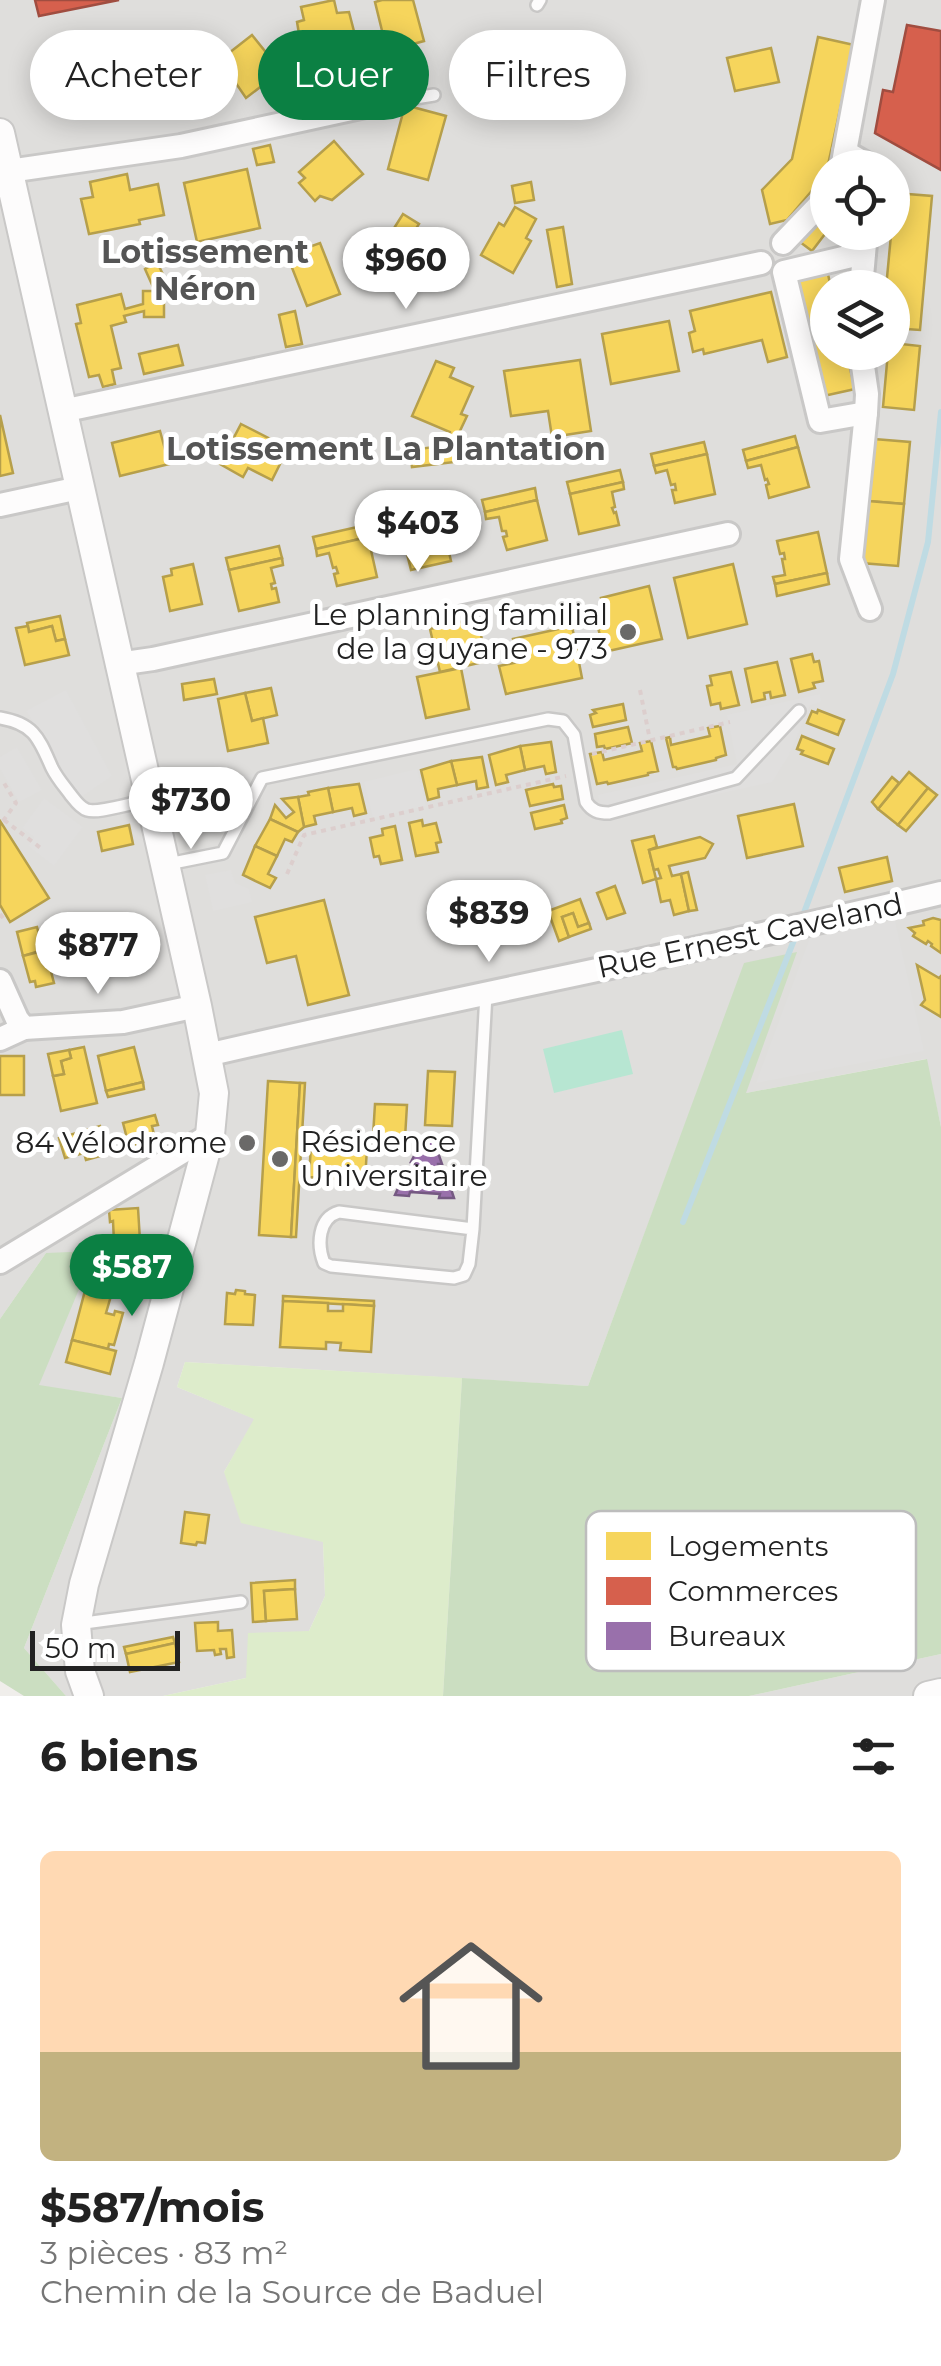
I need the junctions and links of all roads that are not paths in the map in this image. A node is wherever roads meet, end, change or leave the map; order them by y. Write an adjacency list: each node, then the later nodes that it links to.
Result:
1 (873, 0): 6 (street)
2 (434, 95): 3 (lane)
3 (429, 96)
4 (301, 120): 7 (street)
5 (0, 133): 7 (street)
6 (846, 150)
7 (9, 172): 9 (street)
8 (810, 215): 10 (street)
9 (10, 225): 14 (street)
10 (783, 244)
11 (845, 250): 15 (street)
12 (761, 263): 14 (street)
13 (864, 370): 15 (street)
14 (62, 411): 16 (street)
15 (866, 413): 19 (street)
16 (79, 488): 17 (street); 20 (street)
17 (0, 505)
18 (728, 534): 20 (street)
19 (870, 609)
20 (118, 664): 23 (street)
21 (799, 710): 24 (lane)
22 (0, 718): 23 (lane)
23 (150, 802): 24 (street)
24 (164, 864): 28 (street)
25 (941, 893): 27 (street, Rue Ernest Caveland)
26 (0, 982): 29 (street)
27 (486, 992): 31 (street, Rue Ernest Caveland); 33 (lane)
28 (197, 1006): 29 (street); 31 (street)
29 (24, 1028): 30 (street)
30 (0, 1039)
31 (207, 1055): 32 (street)
32 (210, 1136): 34 (street); 36 (street)
33 (473, 1229): 33 (lane)
34 (0, 1262)
35 (242, 1602): 36 (lane)
36 (76, 1624): 38 (street)
37 (941, 1693): 39 (street)
38 (88, 1696)
39 (928, 1696)

